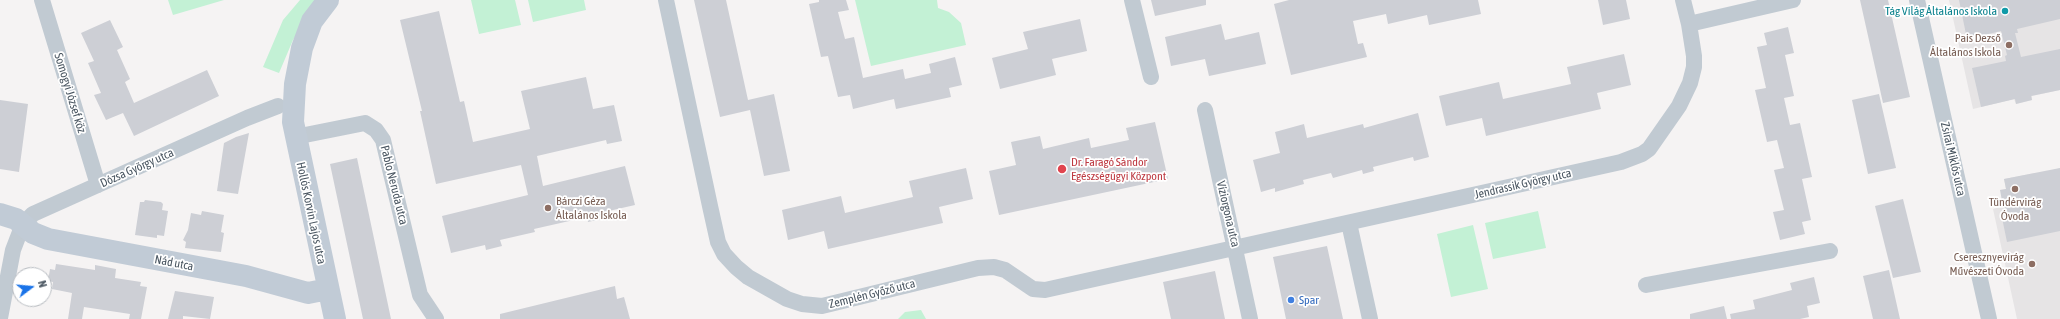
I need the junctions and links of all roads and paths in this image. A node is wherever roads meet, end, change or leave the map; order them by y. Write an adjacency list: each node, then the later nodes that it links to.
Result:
1 (42, 0): 13 (street, Somogyi József köz)
2 (328, 0): 10 (street)
3 (666, 0): 17 (street, Zemplén Győző utca)
4 (1132, 0): 9 (street)
5 (1683, 0): 8 (street, Jendrassik György utca)
6 (1793, 0): 8 (street)
7 (1917, 0): 26 (street, Zsirai Miklós utca)
8 (1689, 24): 15 (street, Jendrassik György utca)
9 (1152, 77)
10 (286, 106): 12 (street, Hollós Korvin Lajos utca); 13 (street, Dózsa György utca)
11 (1205, 110): 17 (street, Víziorgona utca)
12 (295, 137): 20 (street, Hollós Korvin Lajos utca); 23 (street, Pablo Neruda utca)
13 (98, 185): 16 (street, Dózsa György utca)
14 (0, 214): 16 (street)
15 (1349, 223): 17 (street, Jendrassik György utca); 25 (street)
16 (23, 224): 20 (street, Nád utca); 21 (street)
17 (1236, 248): 24 (street, Víziorgona utca)
18 (1830, 251): 19 (street)
19 (1646, 285)
20 (328, 289): 22 (street, Hollós Korvin Lajos utca)
21 (0, 318)
22 (335, 319)
23 (436, 319)
24 (1250, 319)
25 (1370, 319)
26 (1989, 319)

